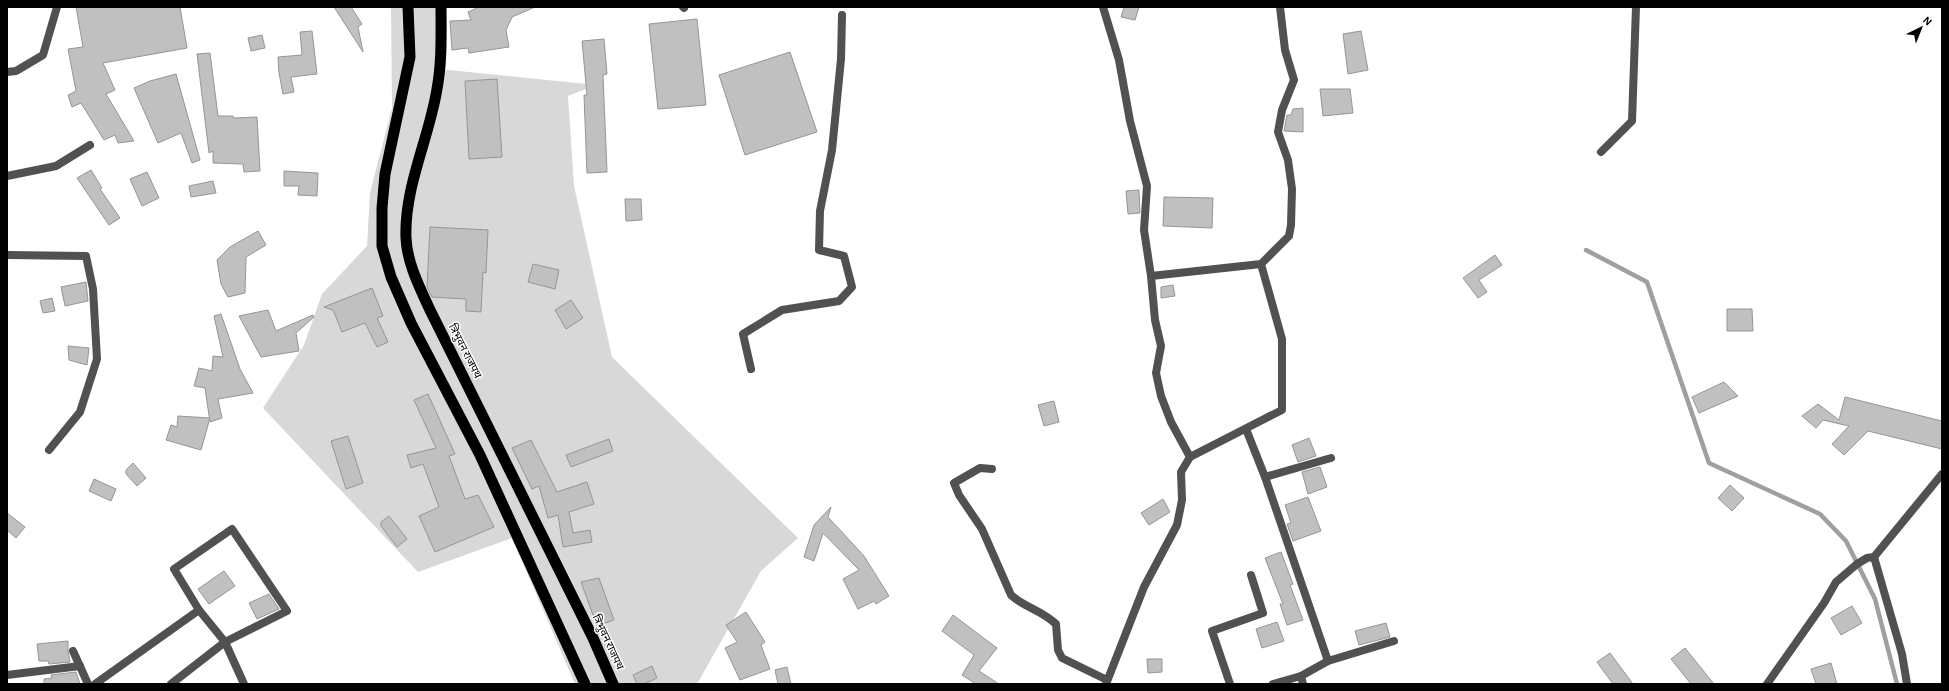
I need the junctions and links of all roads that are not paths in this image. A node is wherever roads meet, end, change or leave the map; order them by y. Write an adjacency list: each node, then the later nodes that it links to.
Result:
1 (57, 7): 8 (street)
2 (408, 7): 38 (highway)
3 (441, 7): 39 (highway, त्रिभुवन राजपथ)
4 (1103, 7): 14 (street)
5 (1280, 7): 13 (street)
6 (1636, 7): 10 (street)
7 (842, 15): 15 (street)
8 (7, 72)
9 (90, 145): 11 (street)
10 (1601, 152)
11 (7, 176)
12 (7, 255): 17 (street)
13 (1261, 264): 14 (street); 16 (street)
14 (1151, 276): 18 (street)
15 (751, 369)
16 (1246, 429): 18 (street); 22 (street)
17 (49, 450)
18 (1190, 457): 33 (street)
19 (1331, 458): 22 (street)
20 (992, 469): 33 (street)
21 (1942, 474): 23 (street)
22 (1265, 477): 29 (street)
23 (1871, 558): 42 (street); 43 (street)
24 (1251, 575): 40 (street)
25 (199, 610): 27 (street); 27 (street); 35 (street)
26 (1394, 640): 29 (street)
27 (226, 642): 36 (street); 37 (street)
28 (73, 651): 30 (street)
29 (1328, 661): 32 (street)
30 (80, 666): 31 (street); 34 (street)
31 (7, 675)
32 (1302, 680): 41 (street)
33 (1106, 682)
34 (88, 684)
35 (95, 684)
36 (171, 684)
37 (244, 684)
38 (585, 684)
39 (613, 684)
40 (1230, 684)
41 (1273, 684)
42 (1767, 684)
43 (1906, 684)

